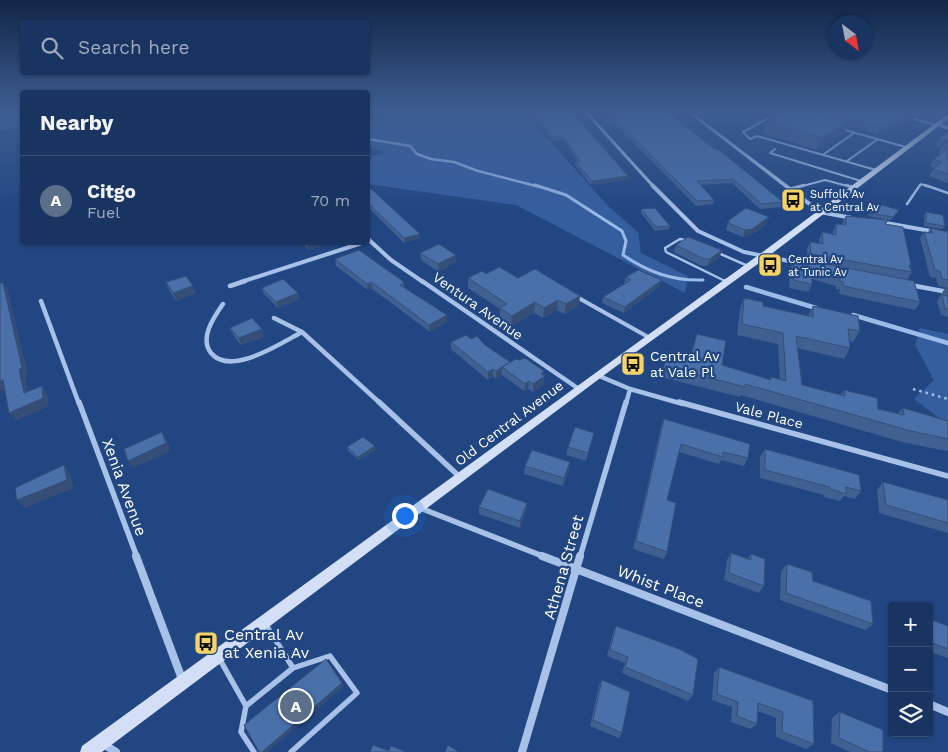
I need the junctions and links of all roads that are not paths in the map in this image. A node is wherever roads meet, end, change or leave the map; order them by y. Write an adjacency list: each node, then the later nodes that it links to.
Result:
1 (618, 146): 25 (street)
2 (734, 146): 14 (street)
3 (792, 146): 9 (lane)
4 (836, 146): 9 (lane)
5 (868, 146): 10 (lane)
6 (903, 146): 7 (lane)
7 (906, 147): 11 (main road, Old Central Avenue)
8 (775, 149): 12 (lane)
9 (823, 155): 10 (lane)
10 (847, 162): 11 (lane)
11 (876, 170): 12 (main road, Old Central Avenue)
12 (861, 181): 13 (main road, Old Central Avenue)
13 (853, 188): 14 (lane); 17 (main road, Old Central Avenue)
14 (789, 189): 17 (street)
15 (948, 193): 16 (lane)
16 (907, 204)
17 (820, 212): 18 (street); 25 (main road, Old Central Avenue)
18 (860, 219)
19 (869, 221): 20 (street)
20 (948, 234)
21 (370, 243): 39 (street, Ventura Avenue)
22 (695, 243): 28 (lane)
23 (355, 245): 30 (street)
24 (713, 251): 27 (lane)
25 (763, 256): 26 (street); 27 (main road, Old Central Avenue)
26 (802, 264)
27 (748, 266): 28 (main road, Old Central Avenue)
28 (727, 282): 37 (main road, Old Central Avenue)
29 (899, 283): 31 (street)
30 (230, 286)
31 (948, 292)
32 (570, 293): 37 (lane)
33 (42, 301): 48 (street, Xenia Avenue)
34 (223, 304): 36 (street)
35 (274, 318): 36 (street)
36 (302, 332): 42 (street)
37 (650, 338): 38 (main road, Old Central Avenue)
38 (597, 376): 39 (main road, Old Central Avenue); 40 (street, Vale Place)
39 (579, 389): 42 (main road, Old Central Avenue)
40 (630, 389): 41 (street, Vale Place); 44 (street, Athena Street)
41 (948, 476)
42 (461, 478): 43 (main road, Old Central Avenue)
43 (420, 508): 44 (street, Whist Place); 45 (main road, Old Central Avenue)
44 (577, 570): 49 (street, Whist Place); 58 (street, Athena Street)
45 (265, 623): 46 (main road, Old Central Avenue); 47 (lane)
46 (218, 657): 48 (main road, Old Central Avenue); 50 (lane)
47 (293, 668): 50 (lane); 57 (lane)
48 (183, 682): 53 (main road, Old Central Avenue)
49 (888, 688)
50 (246, 706): 56 (lane)
51 (933, 706): 52 (street)
52 (948, 712)
53 (100, 743): 54 (main road, Old Central Avenue); 55 (street)
54 (88, 752)
55 (116, 752)
56 (254, 752)
57 (291, 752)
58 (522, 752)

